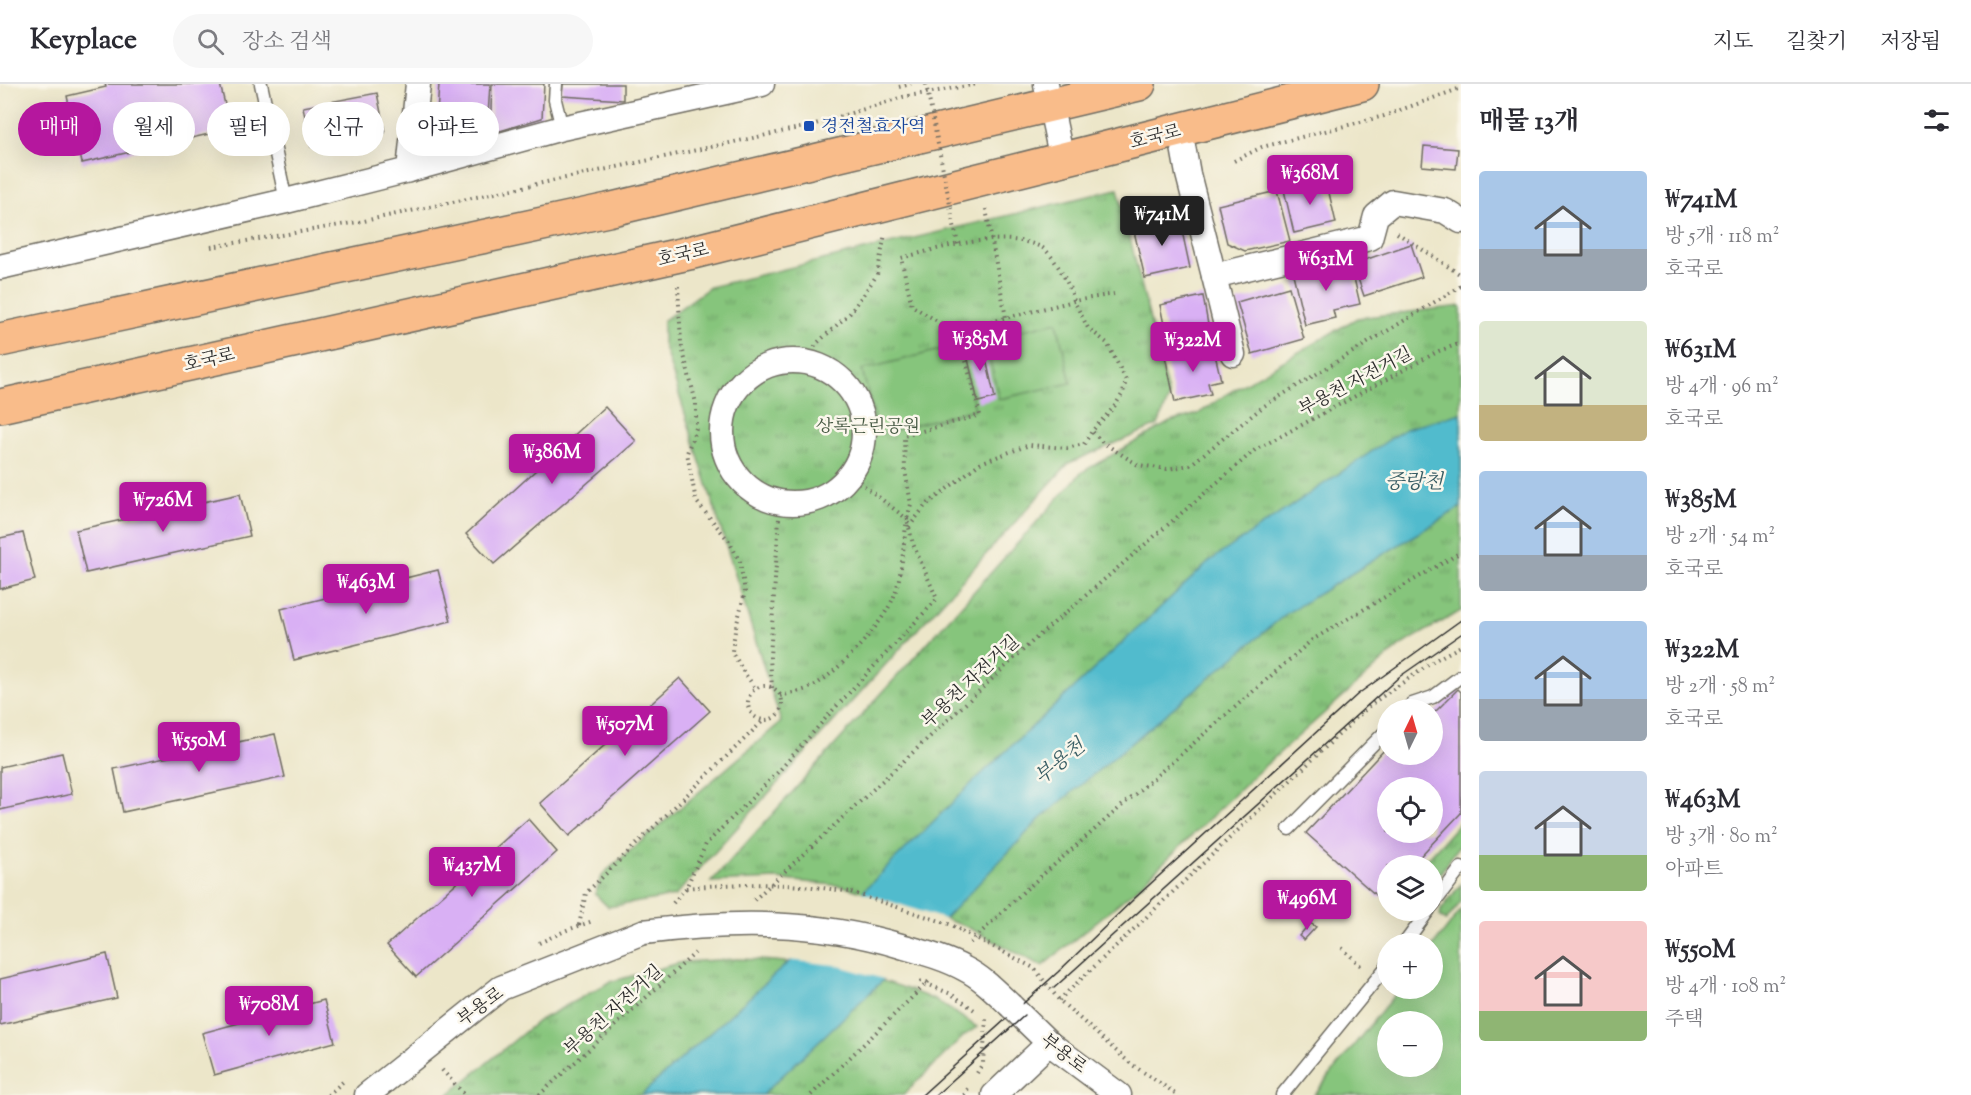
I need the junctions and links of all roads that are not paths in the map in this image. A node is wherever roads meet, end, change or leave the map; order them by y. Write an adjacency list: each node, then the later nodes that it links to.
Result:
1 (261, 84): 12 (lane)
2 (418, 84): 11 (street)
3 (556, 84): 8 (lane)
4 (762, 84): 8 (street)
5 (1139, 84): 7 (main road)
6 (1362, 84): 9 (main road, 호국로)
7 (1047, 95): 10 (street); 16 (main road)
8 (562, 128): 11 (street)
9 (1180, 130): 10 (main road, 호국로); 15 (street)
10 (1062, 160): 18 (main road, 호국로)
11 (409, 171): 12 (street)
12 (286, 201): 14 (street)
13 (1461, 221): 15 (street)
14 (0, 267)
15 (1215, 276): 17 (street)
16 (0, 340)
17 (1233, 354)
18 (0, 406)
19 (780, 502): 19 (street)
20 (1461, 676): 21 (lane)
21 (1427, 699)
22 (1377, 740): 23 (lane)
23 (1289, 829)
24 (1461, 868): 25 (lane)
25 (1443, 892)
26 (1377, 979): 31 (lane)
27 (1049, 1043): 28 (street, 부용로, bridge); 29 (street); 30 (street, 부용로)
28 (367, 1095)
29 (994, 1095)
30 (1119, 1095)
31 (1282, 1095)

